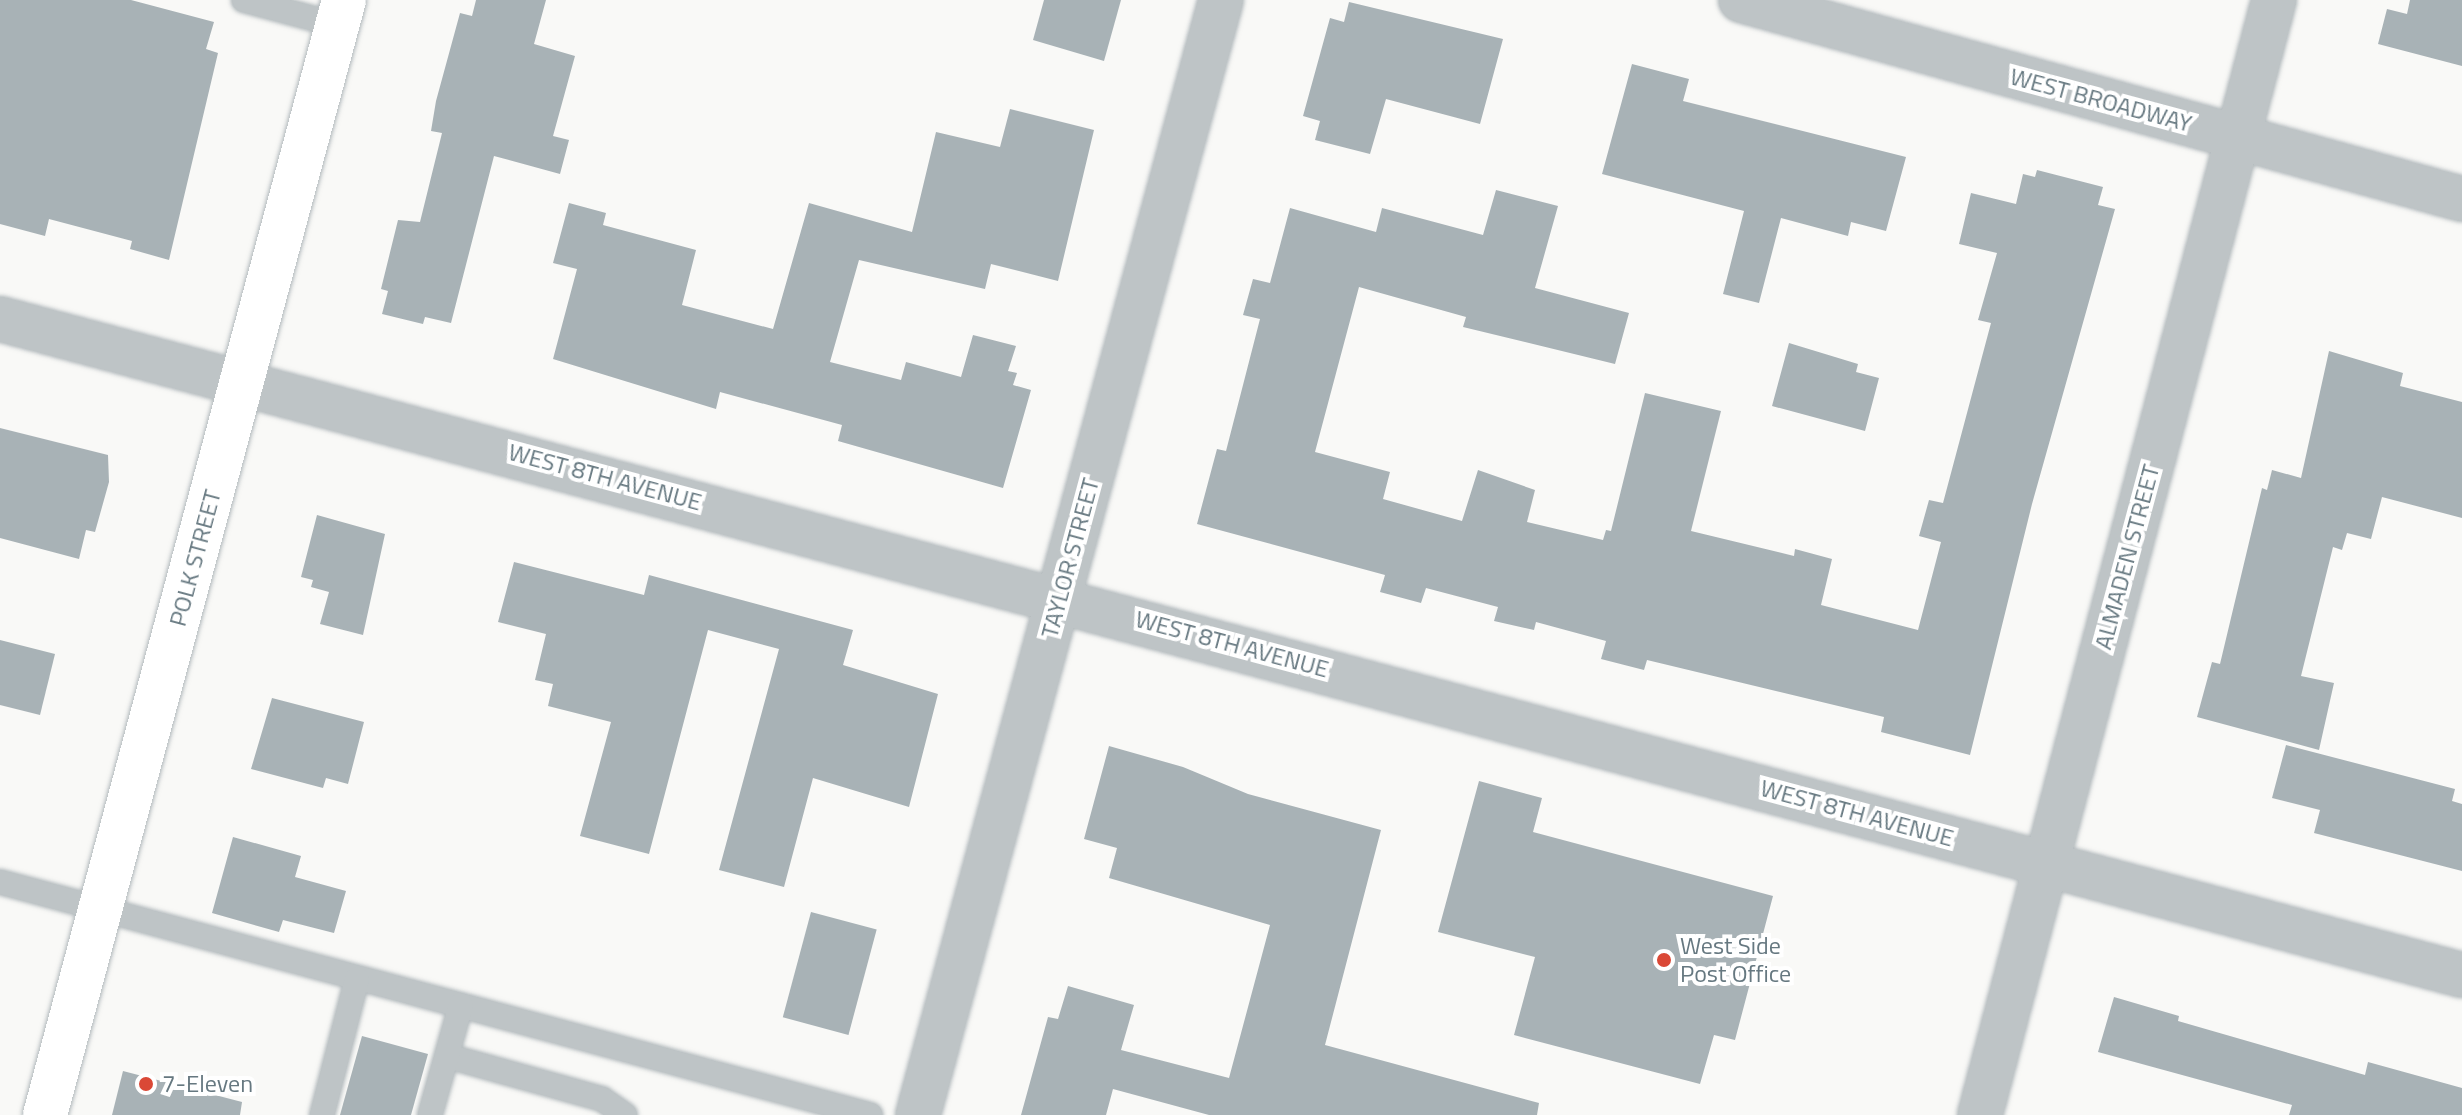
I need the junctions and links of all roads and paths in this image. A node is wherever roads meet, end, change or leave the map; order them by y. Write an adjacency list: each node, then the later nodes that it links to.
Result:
1 (244, 0): 5 (lane)
2 (1221, 0): 10 (street, TAYLOR STREET)
3 (1741, 0): 6 (street, WEST BROADWAY)
4 (2274, 0): 6 (street, ALMADEN STREET)
5 (341, 13): 9 (street, POLK STREET)
6 (2238, 137): 7 (street, WEST BROADWAY); 11 (street, ALMADEN STREET)
7 (2462, 199)
8 (0, 319): 9 (street, WEST 8TH AVENUE)
9 (242, 381): 10 (street, WEST 8TH AVENUE); 13 (street, POLK STREET)
10 (1059, 598): 11 (street, WEST 8TH AVENUE); 23 (street, TAYLOR STREET)
11 (2045, 864): 14 (street, WEST 8TH AVENUE); 24 (street, ALMADEN STREET)
12 (0, 882): 13 (lane)
13 (100, 910): 15 (lane); 19 (street, POLK STREET)
14 (2462, 975)
15 (357, 979): 16 (lane); 20 (lane)
16 (461, 1005): 17 (lane); 22 (lane)
17 (447, 1056): 18 (lane); 21 (lane)
18 (422, 1114)
19 (45, 1115)
20 (322, 1115)
21 (625, 1115)
22 (870, 1115)
23 (918, 1115)
24 (1980, 1115)

